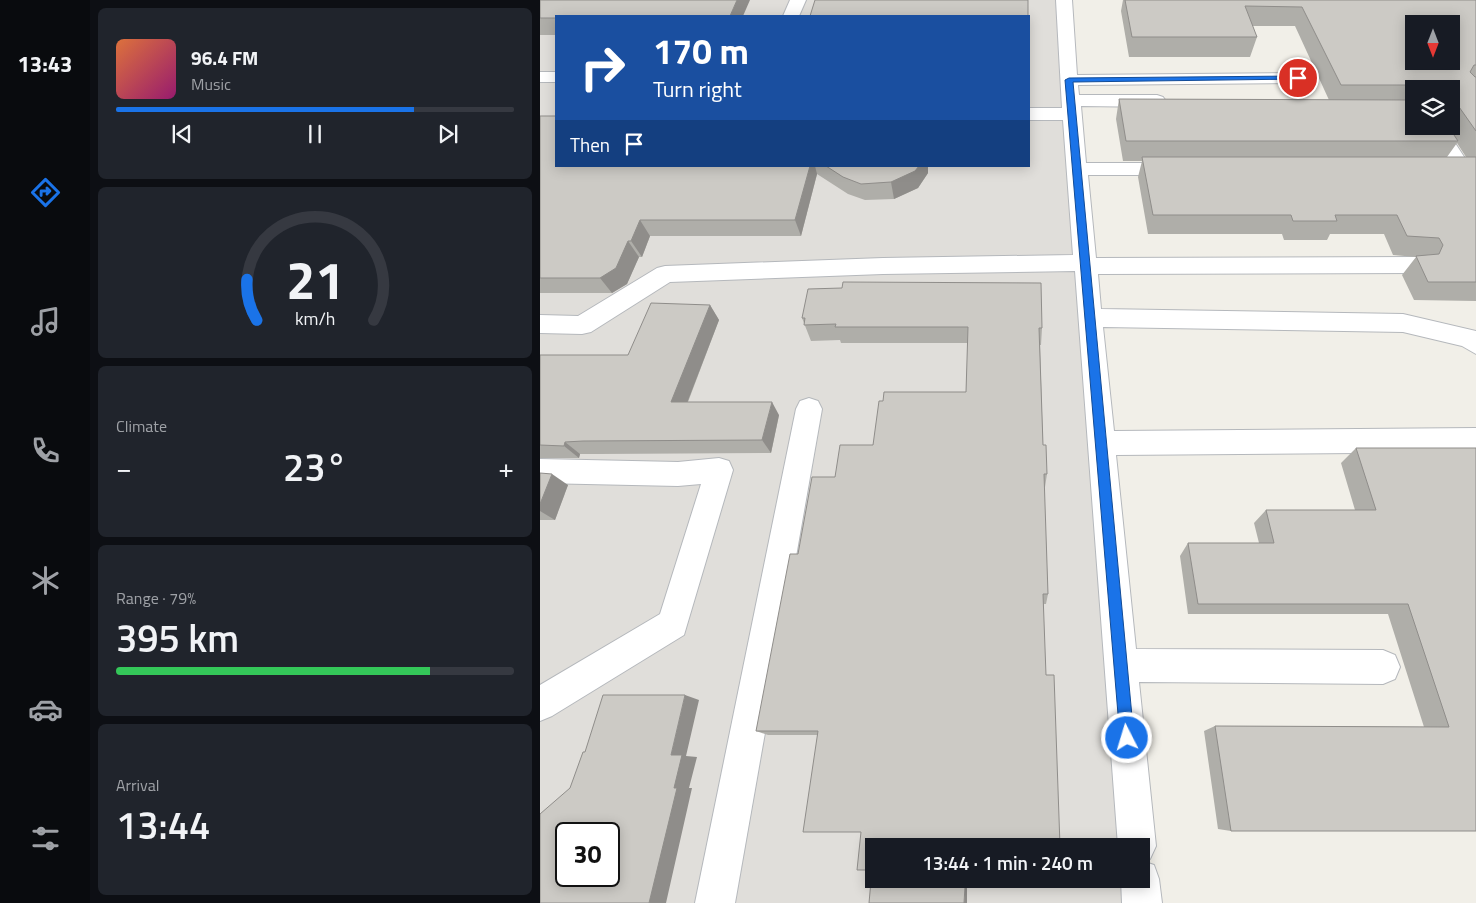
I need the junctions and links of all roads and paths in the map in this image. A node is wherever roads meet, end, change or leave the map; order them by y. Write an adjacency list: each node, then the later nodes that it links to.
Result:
1 (798, 0): 3 (street)
2 (1064, 0): 7 (street)
3 (791, 15)
4 (540, 77): 5 (street)
5 (555, 77)
6 (1298, 78): 7 (street)
7 (1070, 98): 8 (street); 9 (street); 11 (street)
8 (1173, 102)
9 (1030, 114)
10 (1440, 135): 13 (street)
11 (1077, 169): 12 (street); 14 (street)
12 (1194, 169)
13 (1422, 169)
14 (1085, 265): 15 (street); 16 (street); 17 (street)
15 (1416, 265)
16 (1090, 318): 18 (street); 21 (street)
17 (540, 324)
18 (1476, 344)
19 (809, 409): 28 (street)
20 (1476, 440): 21 (street)
21 (1101, 443): 23 (street)
22 (540, 471): 25 (street)
23 (1121, 665): 24 (street); 26 (street)
24 (1384, 667)
25 (540, 704)
26 (1136, 838)
27 (1141, 888): 29 (street)
28 (715, 903)
29 (1142, 903)

